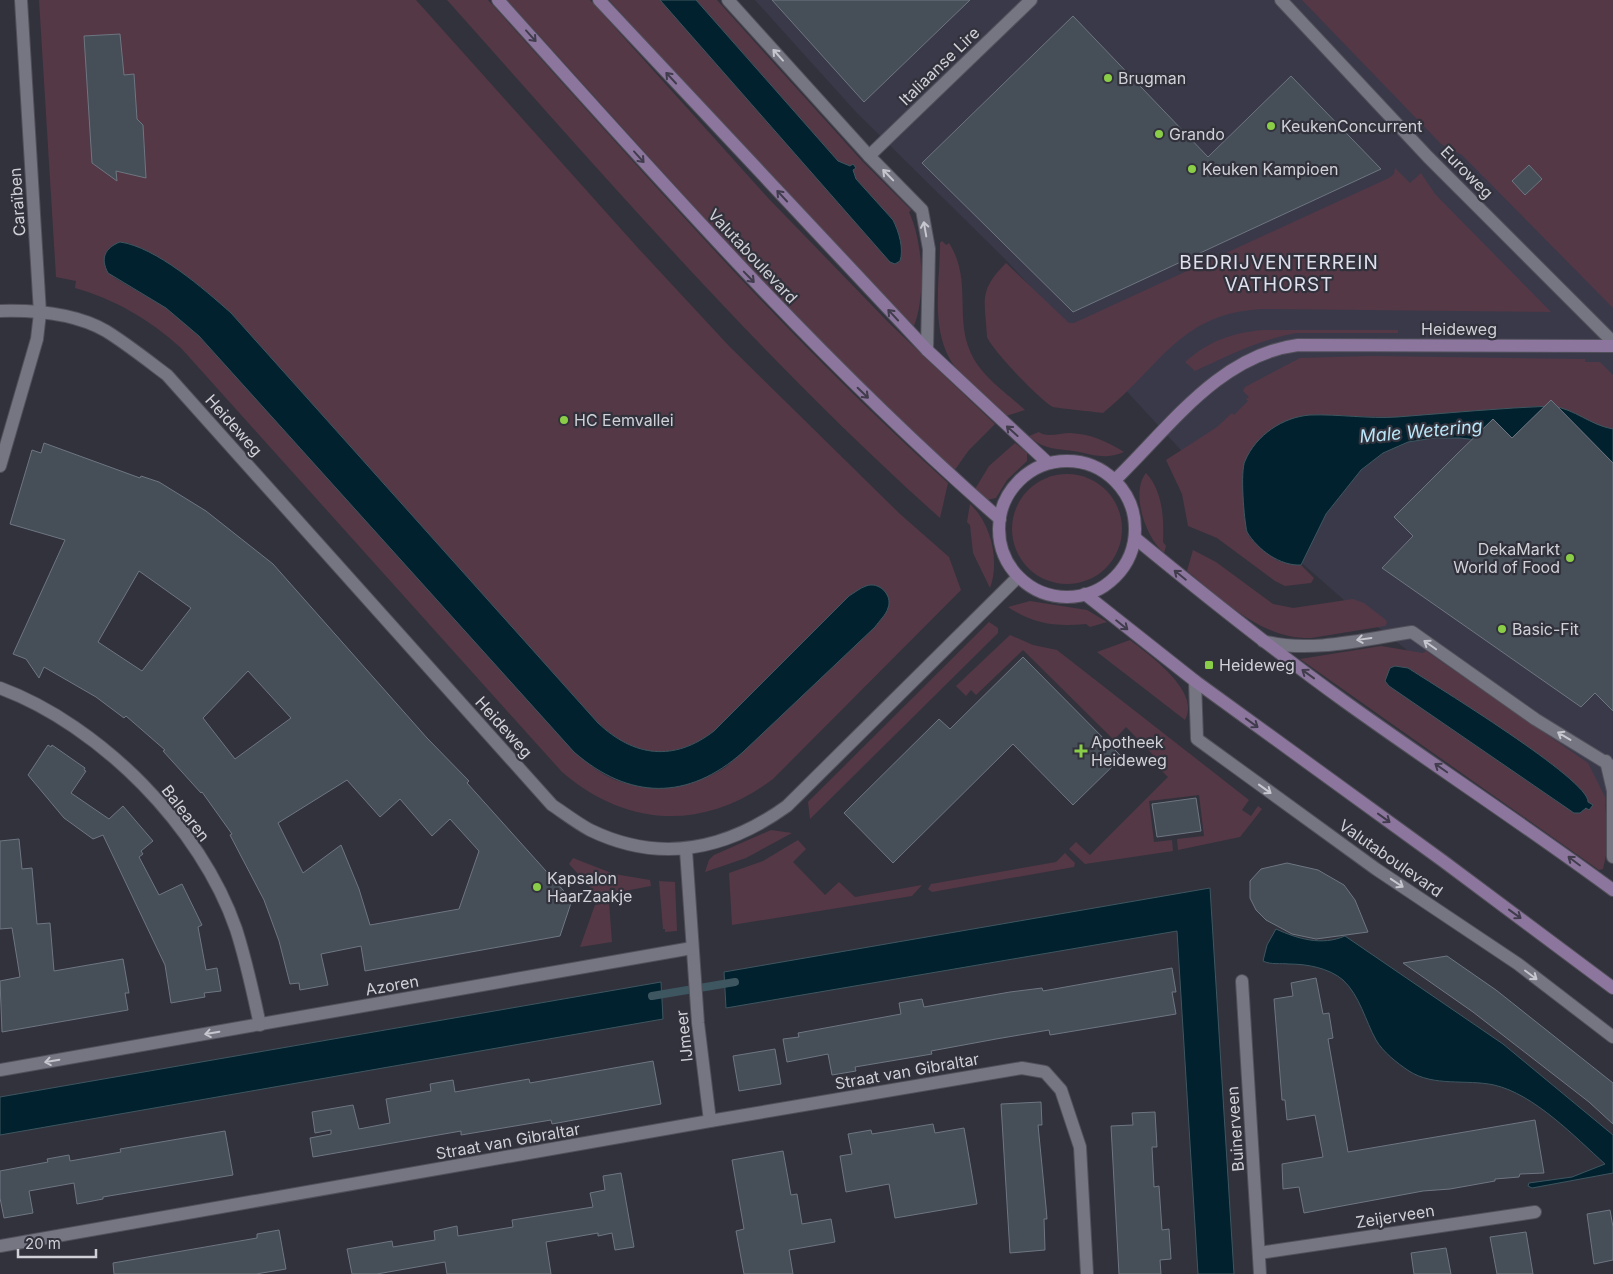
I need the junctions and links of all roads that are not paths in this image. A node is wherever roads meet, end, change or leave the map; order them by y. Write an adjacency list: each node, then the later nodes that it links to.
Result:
1 (21, 0): 9 (street, Caraïben)
2 (498, 0): 16 (main road, Valutaboulevard, one-way to 16)
3 (599, 0): 12 (main road, one-way to 3)
4 (728, 0): 7 (street, one-way to 4)
5 (1031, 0): 7 (street, Italiaanse Lire)
6 (1280, 0): 10 (street, Euroweg)
7 (869, 156): 12 (street, one-way to 7)
8 (0, 311): 9 (street, Heideweg)
9 (40, 312): 14 (street, Caraïben); 24 (street, Heideweg)
10 (1613, 342)
11 (1613, 346): 15 (main road, Heideweg)
12 (927, 350): 13 (main road, one-way to 12)
13 (1048, 463): 15 (main road); 16 (main road)
14 (0, 466)
15 (1115, 480): 17 (main road)
16 (1000, 519): 18 (main road)
17 (1134, 538): 19 (main road); 20 (main road, one-way to 17)
18 (1018, 577): 19 (main road); 24 (street, Heideweg)
19 (1085, 594): 21 (main road, Valutaboulevard, one-way to 21)
20 (1261, 640): 23 (street, one-way to 20); 26 (main road, one-way to 20)
21 (1195, 681): 29 (main road, Valutaboulevard, one-way to 29); 31 (street, Valutaboulevard, one-way to 31)
22 (0, 688): 30 (street, Balearen)
23 (1611, 761): 25 (street)
24 (686, 850): 27 (street)
25 (1613, 857)
26 (1613, 890)
27 (692, 948): 30 (street, Azoren); 33 (street, IJmeer)
28 (1242, 981): 36 (street, Buinerveen)
29 (1613, 988)
30 (260, 1025): 32 (street, Azoren, one-way to 32)
31 (1613, 1037)
32 (0, 1070)
33 (710, 1121): 35 (street, Straat van Gibraltar); 37 (street, Straat van Gibraltar)
34 (1535, 1212): 36 (street, Zeijerveen)
35 (0, 1246)
36 (1259, 1253): 38 (street, Buinerveen)
37 (1088, 1274)
38 (1260, 1274)

